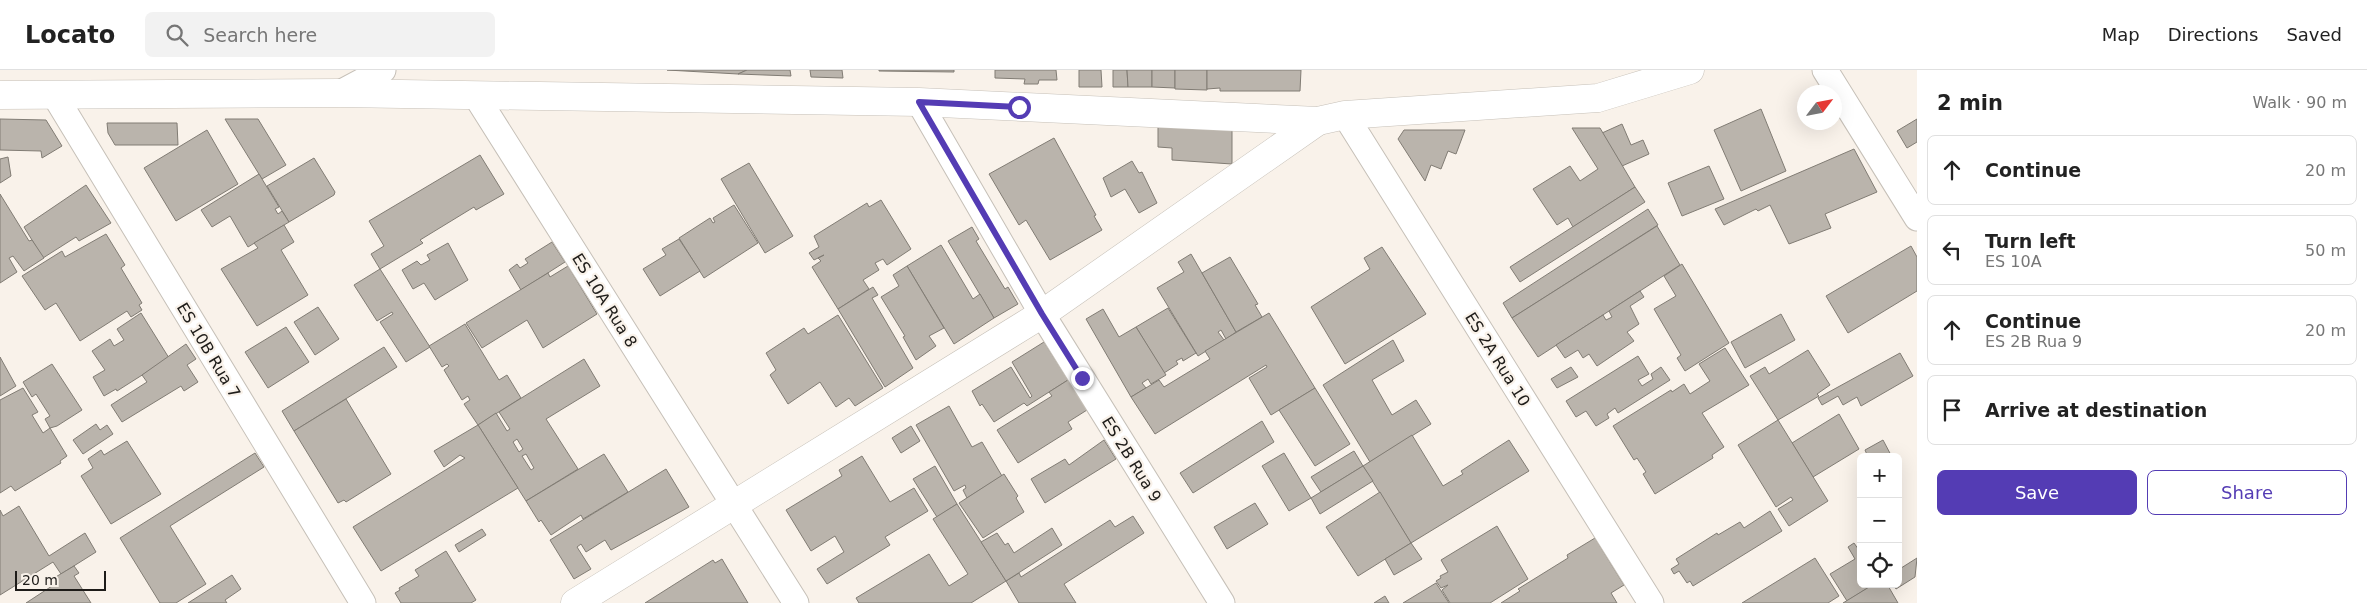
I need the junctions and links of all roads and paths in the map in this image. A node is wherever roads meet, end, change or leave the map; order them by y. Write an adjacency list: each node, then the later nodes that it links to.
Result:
1 (383, 70): 4 (street)
2 (1690, 70): 9 (street)
3 (1825, 70): 11 (street)
4 (340, 93): 6 (street); 7 (street)
5 (0, 96): 6 (street)
6 (55, 96): 14 (street, ES 10B Rua 7)
7 (476, 96): 8 (street); 13 (street, ES 10A Rua 8)
8 (919, 102): 10 (street); 12 (street, ES 2B Rua 9)
9 (1345, 114): 10 (street); 18 (street, ES 2A Rua 10)
10 (1318, 121): 12 (street)
11 (1917, 218)
12 (1042, 314): 13 (street); 17 (street, ES 2B Rua 9)
13 (734, 504): 15 (street); 16 (street, ES 10A Rua 8)
14 (363, 603)
15 (575, 603)
16 (796, 603)
17 (1222, 603)
18 (1650, 603)

